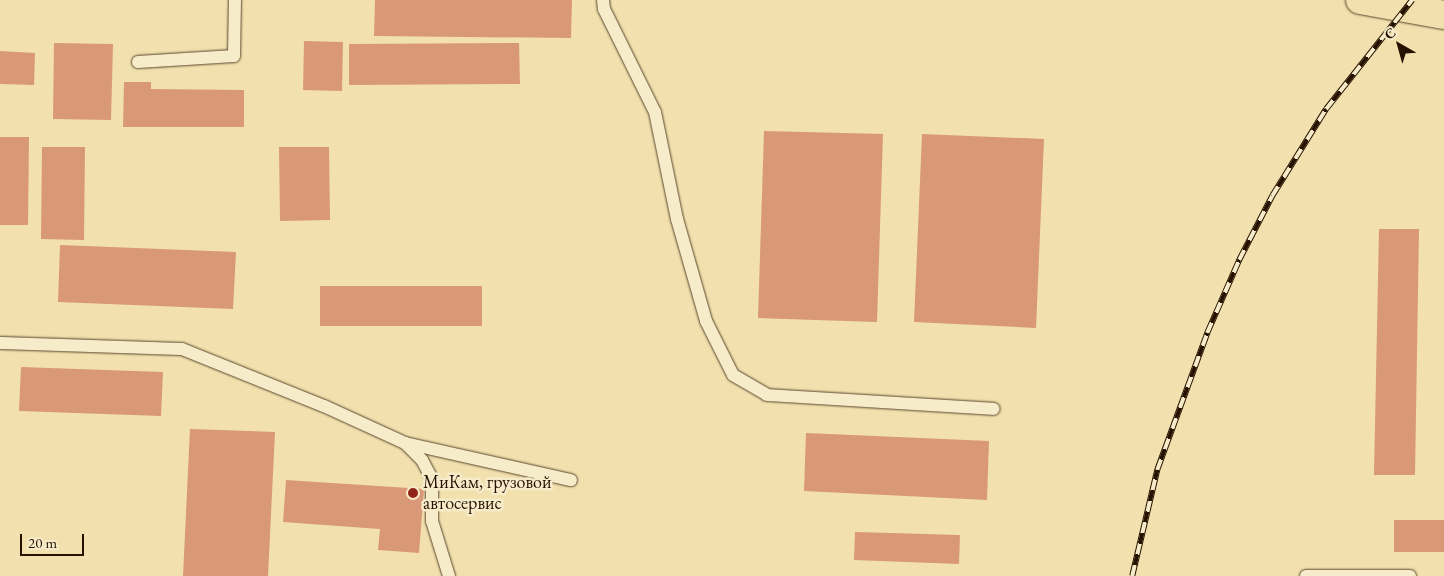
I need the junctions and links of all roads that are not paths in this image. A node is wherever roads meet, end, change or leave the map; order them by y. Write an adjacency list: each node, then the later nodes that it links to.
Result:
1 (235, 0): 5 (lane)
2 (603, 0): 7 (lane)
3 (1360, 0): 4 (main road)
4 (1444, 15)
5 (138, 62)
6 (0, 343): 8 (lane)
7 (994, 409)
8 (405, 443): 9 (lane); 10 (lane)
9 (571, 480)
10 (449, 576)
11 (1306, 576): 12 (lane)
12 (1410, 576)

